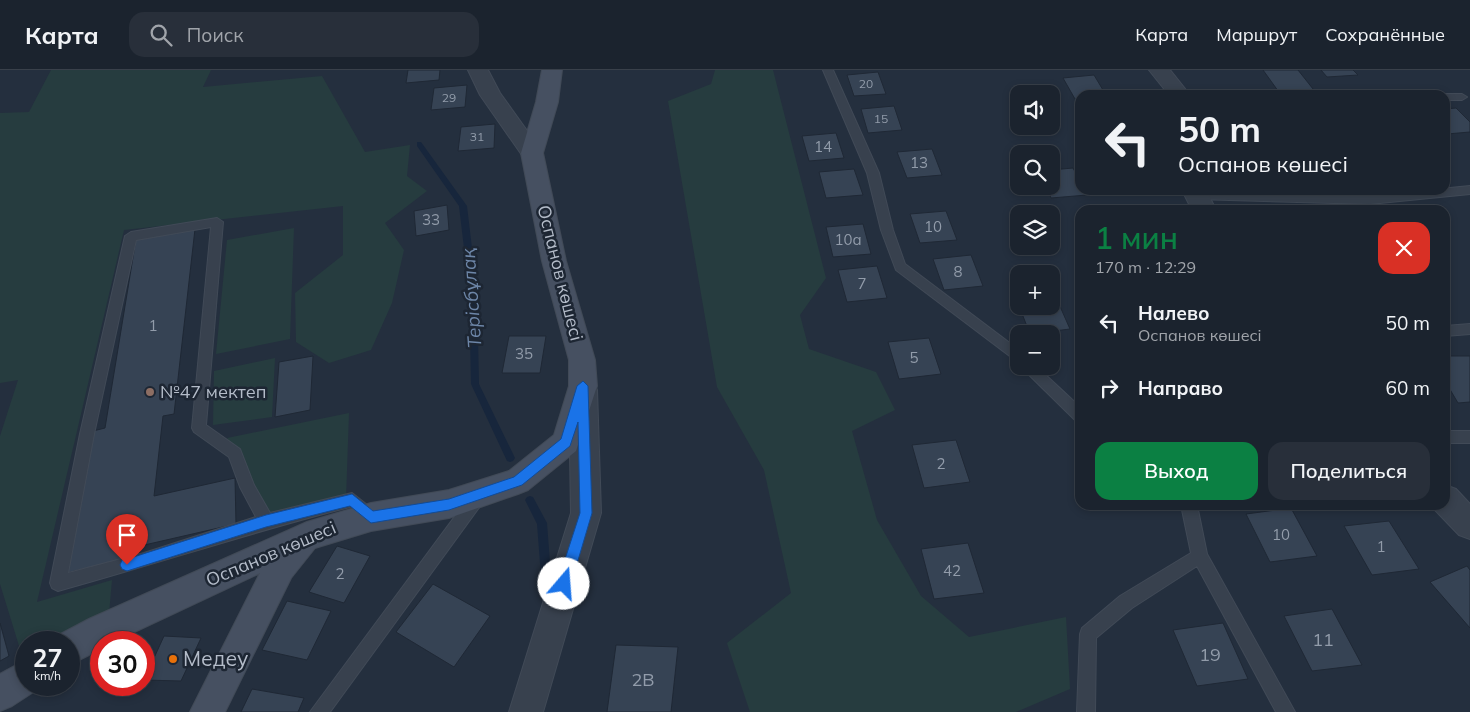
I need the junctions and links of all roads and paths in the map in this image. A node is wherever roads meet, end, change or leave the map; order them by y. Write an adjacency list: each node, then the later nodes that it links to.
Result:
1 (478, 70): 8 (street)
2 (552, 70): 8 (street, Оспанов көшесі)
3 (828, 70): 15 (lane)
4 (1158, 70): 5 (street)
5 (1176, 90)
6 (1450, 97): 7 (lane)
7 (1462, 97)
8 (532, 153): 17 (street, Оспанов көшесі)
9 (1470, 190): 10 (lane)
10 (1450, 192)
11 (1420, 195): 12 (lane)
12 (1198, 198)
13 (1470, 329): 14 (lane)
14 (1450, 331)
15 (1010, 351)
16 (1037, 375): 18 (lane)
17 (583, 386): 21 (street, Оспанов көшесі); 34 (street)
18 (1075, 411)
19 (1450, 437): 20 (lane)
20 (1470, 437)
21 (480, 494): 24 (street, Оспанов көшесі); 33 (lane)
22 (1450, 505): 26 (street)
23 (1190, 510): 28 (lane)
24 (371, 517): 25 (lane); 27 (street, Оспанов көшесі)
25 (266, 521): 25 (lane)
26 (1470, 525)
27 (308, 536): 29 (street, Оспанов көшесі); 32 (street)
28 (1200, 556): 35 (lane); 36 (lane)
29 (80, 643)
30 (15, 684): 31 (street)
31 (0, 694)
32 (208, 712)
33 (319, 712)
34 (526, 712)
35 (1086, 712)
36 (1286, 712)

